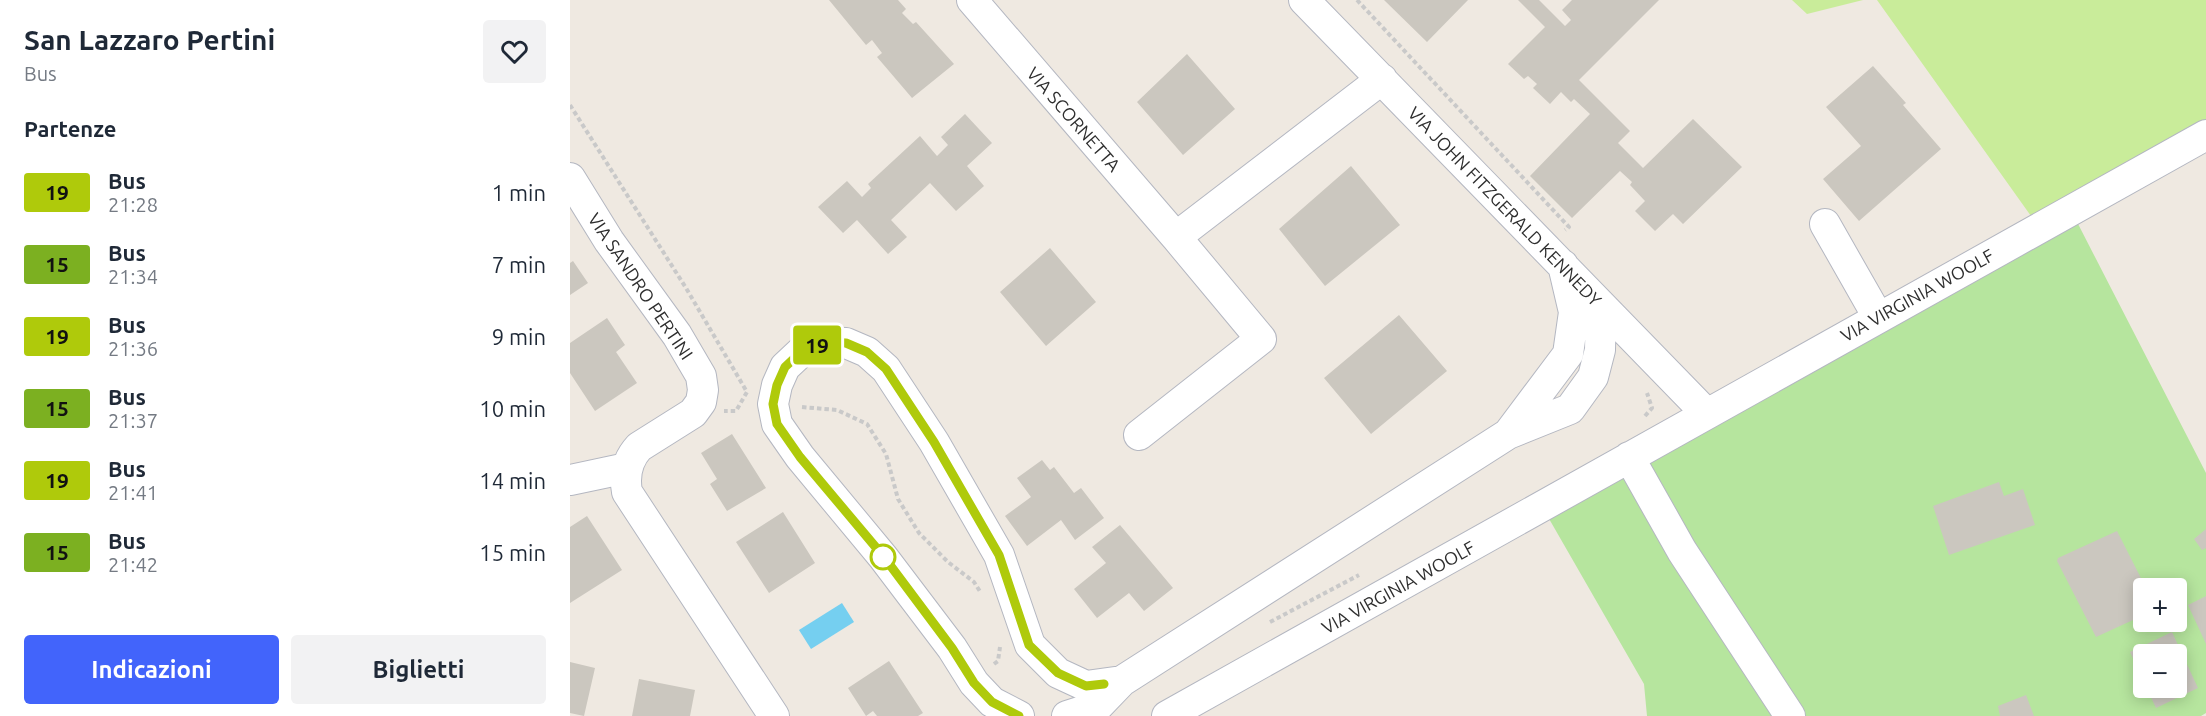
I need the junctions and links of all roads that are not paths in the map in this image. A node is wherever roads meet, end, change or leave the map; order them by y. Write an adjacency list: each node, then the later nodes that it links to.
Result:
1 (972, 0): 7 (street, VIA SCORNETTA)
2 (1304, 0): 3 (street, VIA JOHN FITZGERALD KENNEDY)
3 (1382, 79): 7 (street); 8 (street, VIA JOHN FITZGERALD KENNEDY)
4 (2206, 135): 10 (street, VIA VIRGINIA WOOLF)
5 (570, 178): 15 (street, VIA SANDRO PERTINI)
6 (1825, 224): 10 (street)
7 (1176, 237): 13 (street, VIA SCORNETTA)
8 (1563, 265): 9 (street, VIA JOHN FITZGERALD KENNEDY); 12 (street)
9 (1602, 305): 11 (street, VIA JOHN FITZGERALD KENNEDY); 12 (street)
10 (1878, 317): 11 (street, VIA VIRGINIA WOOLF)
11 (1706, 413): 14 (street, VIA VIRGINIA WOOLF)
12 (1508, 434): 17 (street)
13 (1139, 435)
14 (1629, 457): 23 (street, VIA VIRGINIA WOOLF); 24 (street)
15 (627, 468): 16 (street); 18 (street)
16 (570, 480)
17 (1122, 681): 21 (street); 22 (street)
18 (755, 687): 19 (street); 20 (street)
19 (762, 716)
20 (774, 716)
21 (1019, 716)
22 (1066, 716)
23 (1167, 716)
24 (1790, 716)

